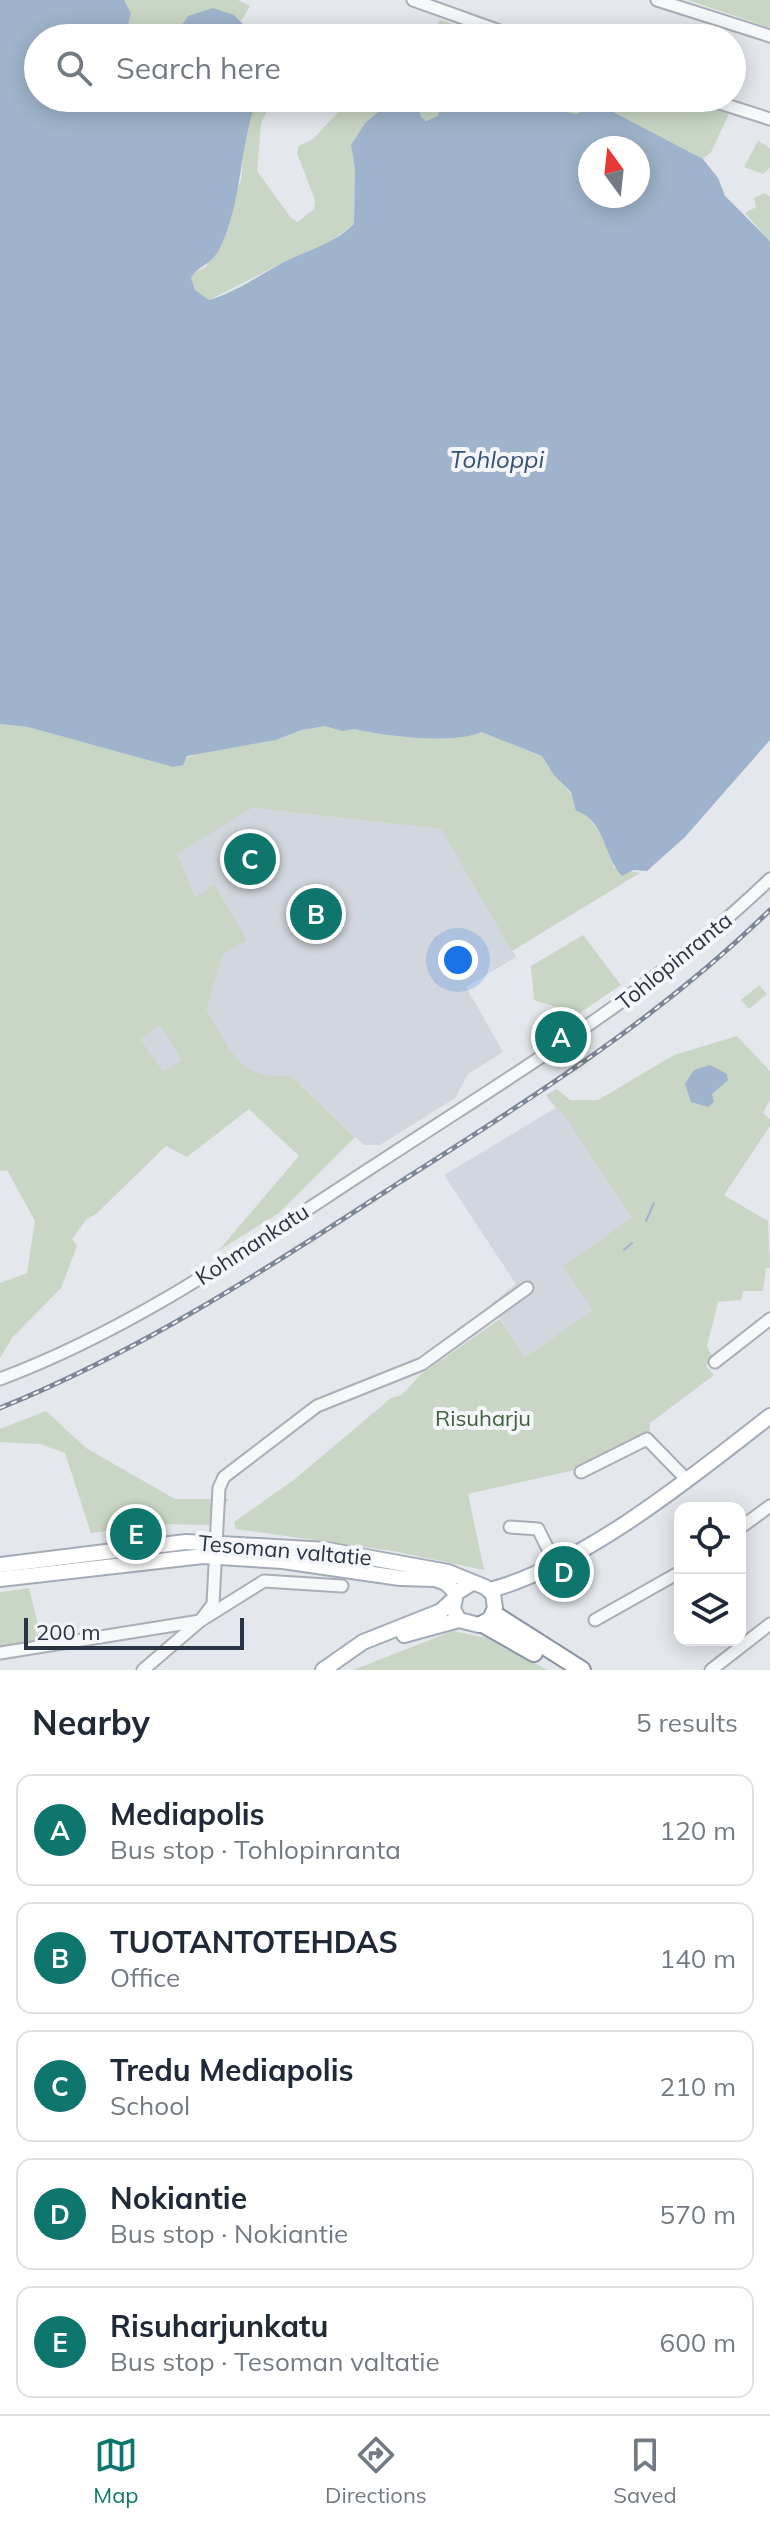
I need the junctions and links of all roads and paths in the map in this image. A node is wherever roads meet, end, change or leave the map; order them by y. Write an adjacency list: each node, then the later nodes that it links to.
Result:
1 (413, 0): 3 (street)
2 (657, 0): 4 (street)
3 (480, 24)
4 (732, 24)
5 (746, 28): 6 (street)
6 (770, 36)
7 (746, 111): 8 (street)
8 (770, 119)
9 (770, 879): 10 (street, Tohlopinranta)
10 (493, 1089): 14 (street, Kohmankatu)
11 (527, 1288): 21 (street)
12 (770, 1319): 13 (street)
13 (715, 1362)
14 (0, 1379)
15 (770, 1416): 17 (main road)
16 (581, 1472): 17 (street)
17 (686, 1479): 22 (main road)
18 (770, 1506): 19 (street)
19 (746, 1524)
20 (510, 1527): 22 (street)
21 (218, 1549): 23 (main road, Tesoman valtatie); 25 (main road, Tesoman valtatie); 26 (main road, Tesoman valtatie); 28 (main road, Tesoman valtatie); 32 (street)
22 (555, 1563): 29 (main road)
23 (0, 1565)
24 (676, 1574): 31 (street)
25 (0, 1579)
26 (472, 1583): 28 (main road); 29 (main road, Tesoman valtatie)
27 (342, 1586): 32 (street)
28 (454, 1596): 30 (main road); 34 (main road)
29 (490, 1608): 30 (main road); 38 (highway); 39 (highway)
30 (459, 1620): 34 (main road)
31 (595, 1620)
32 (200, 1621): 35 (street); 36 (street)
33 (770, 1624): 40 (street)
34 (351, 1652): 37 (main road)
35 (0, 1653)
36 (143, 1670)
37 (323, 1670)
38 (563, 1670)
39 (582, 1670)
40 (711, 1670)

